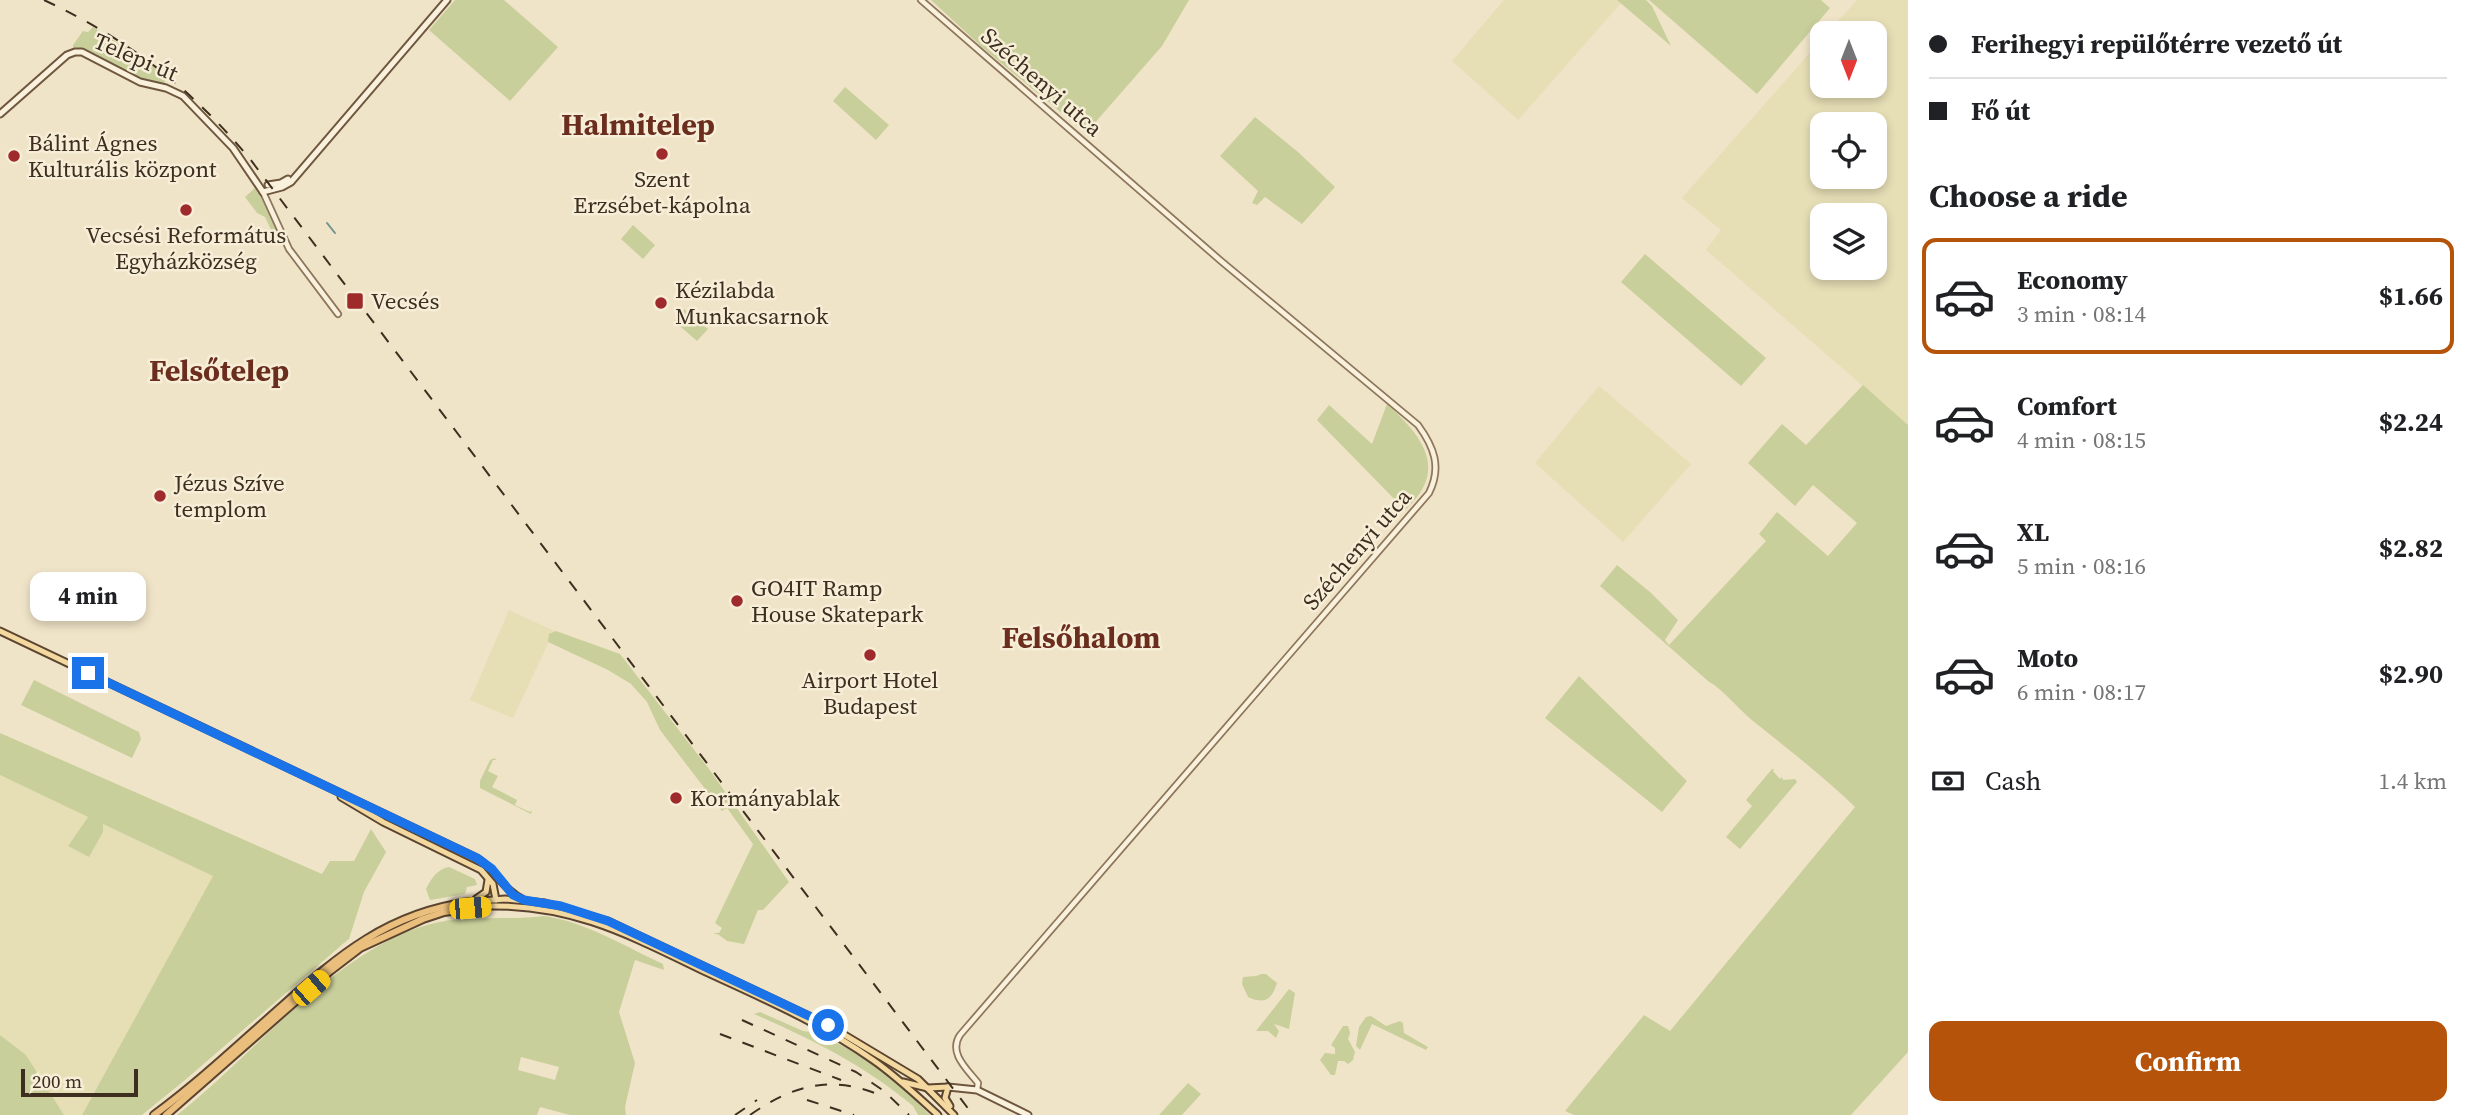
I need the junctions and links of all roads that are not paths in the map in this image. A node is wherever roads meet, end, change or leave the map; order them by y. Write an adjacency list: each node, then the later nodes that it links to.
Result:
1 (447, 0): 4 (main road)
2 (921, 0): 26 (street, Széchenyi utca)
3 (0, 114): 5 (main road, Telepi út)
4 (299, 170): 6 (main road); 7 (main road)
5 (255, 177): 6 (main road); 7 (main road, Telepi út)
6 (268, 185): 7 (main road)
7 (264, 192): 8 (street)
8 (338, 314)
9 (0, 631): 10 (main road)
10 (321, 784): 11 (main road); 12 (main road)
11 (367, 813): 12 (main road); 14 (main road)
12 (382, 813): 13 (main road)
13 (494, 872): 15 (main road); 16 (main road)
14 (488, 877): 15 (main road); 17 (main road)
15 (497, 900): 16 (main road); 17 (main road); 18 (main road); 19 (main road)
16 (524, 900): 20 (main road)
17 (469, 901): 27 (highway)
18 (486, 906): 19 (main road); 28 (highway)
19 (507, 906): 20 (main road)
20 (656, 945): 21 (main road)
21 (802, 1015): 22 (main road); 23 (main road)
22 (918, 1079): 24 (main road); 25 (main road)
23 (899, 1081): 24 (main road); 29 (main road)
24 (928, 1087): 25 (main road); 30 (main road)
25 (948, 1087): 26 (main road); 30 (main road)
26 (976, 1090): 31 (main road)
27 (154, 1115)
28 (166, 1115)
29 (938, 1115)
30 (954, 1115)
31 (1028, 1115)

